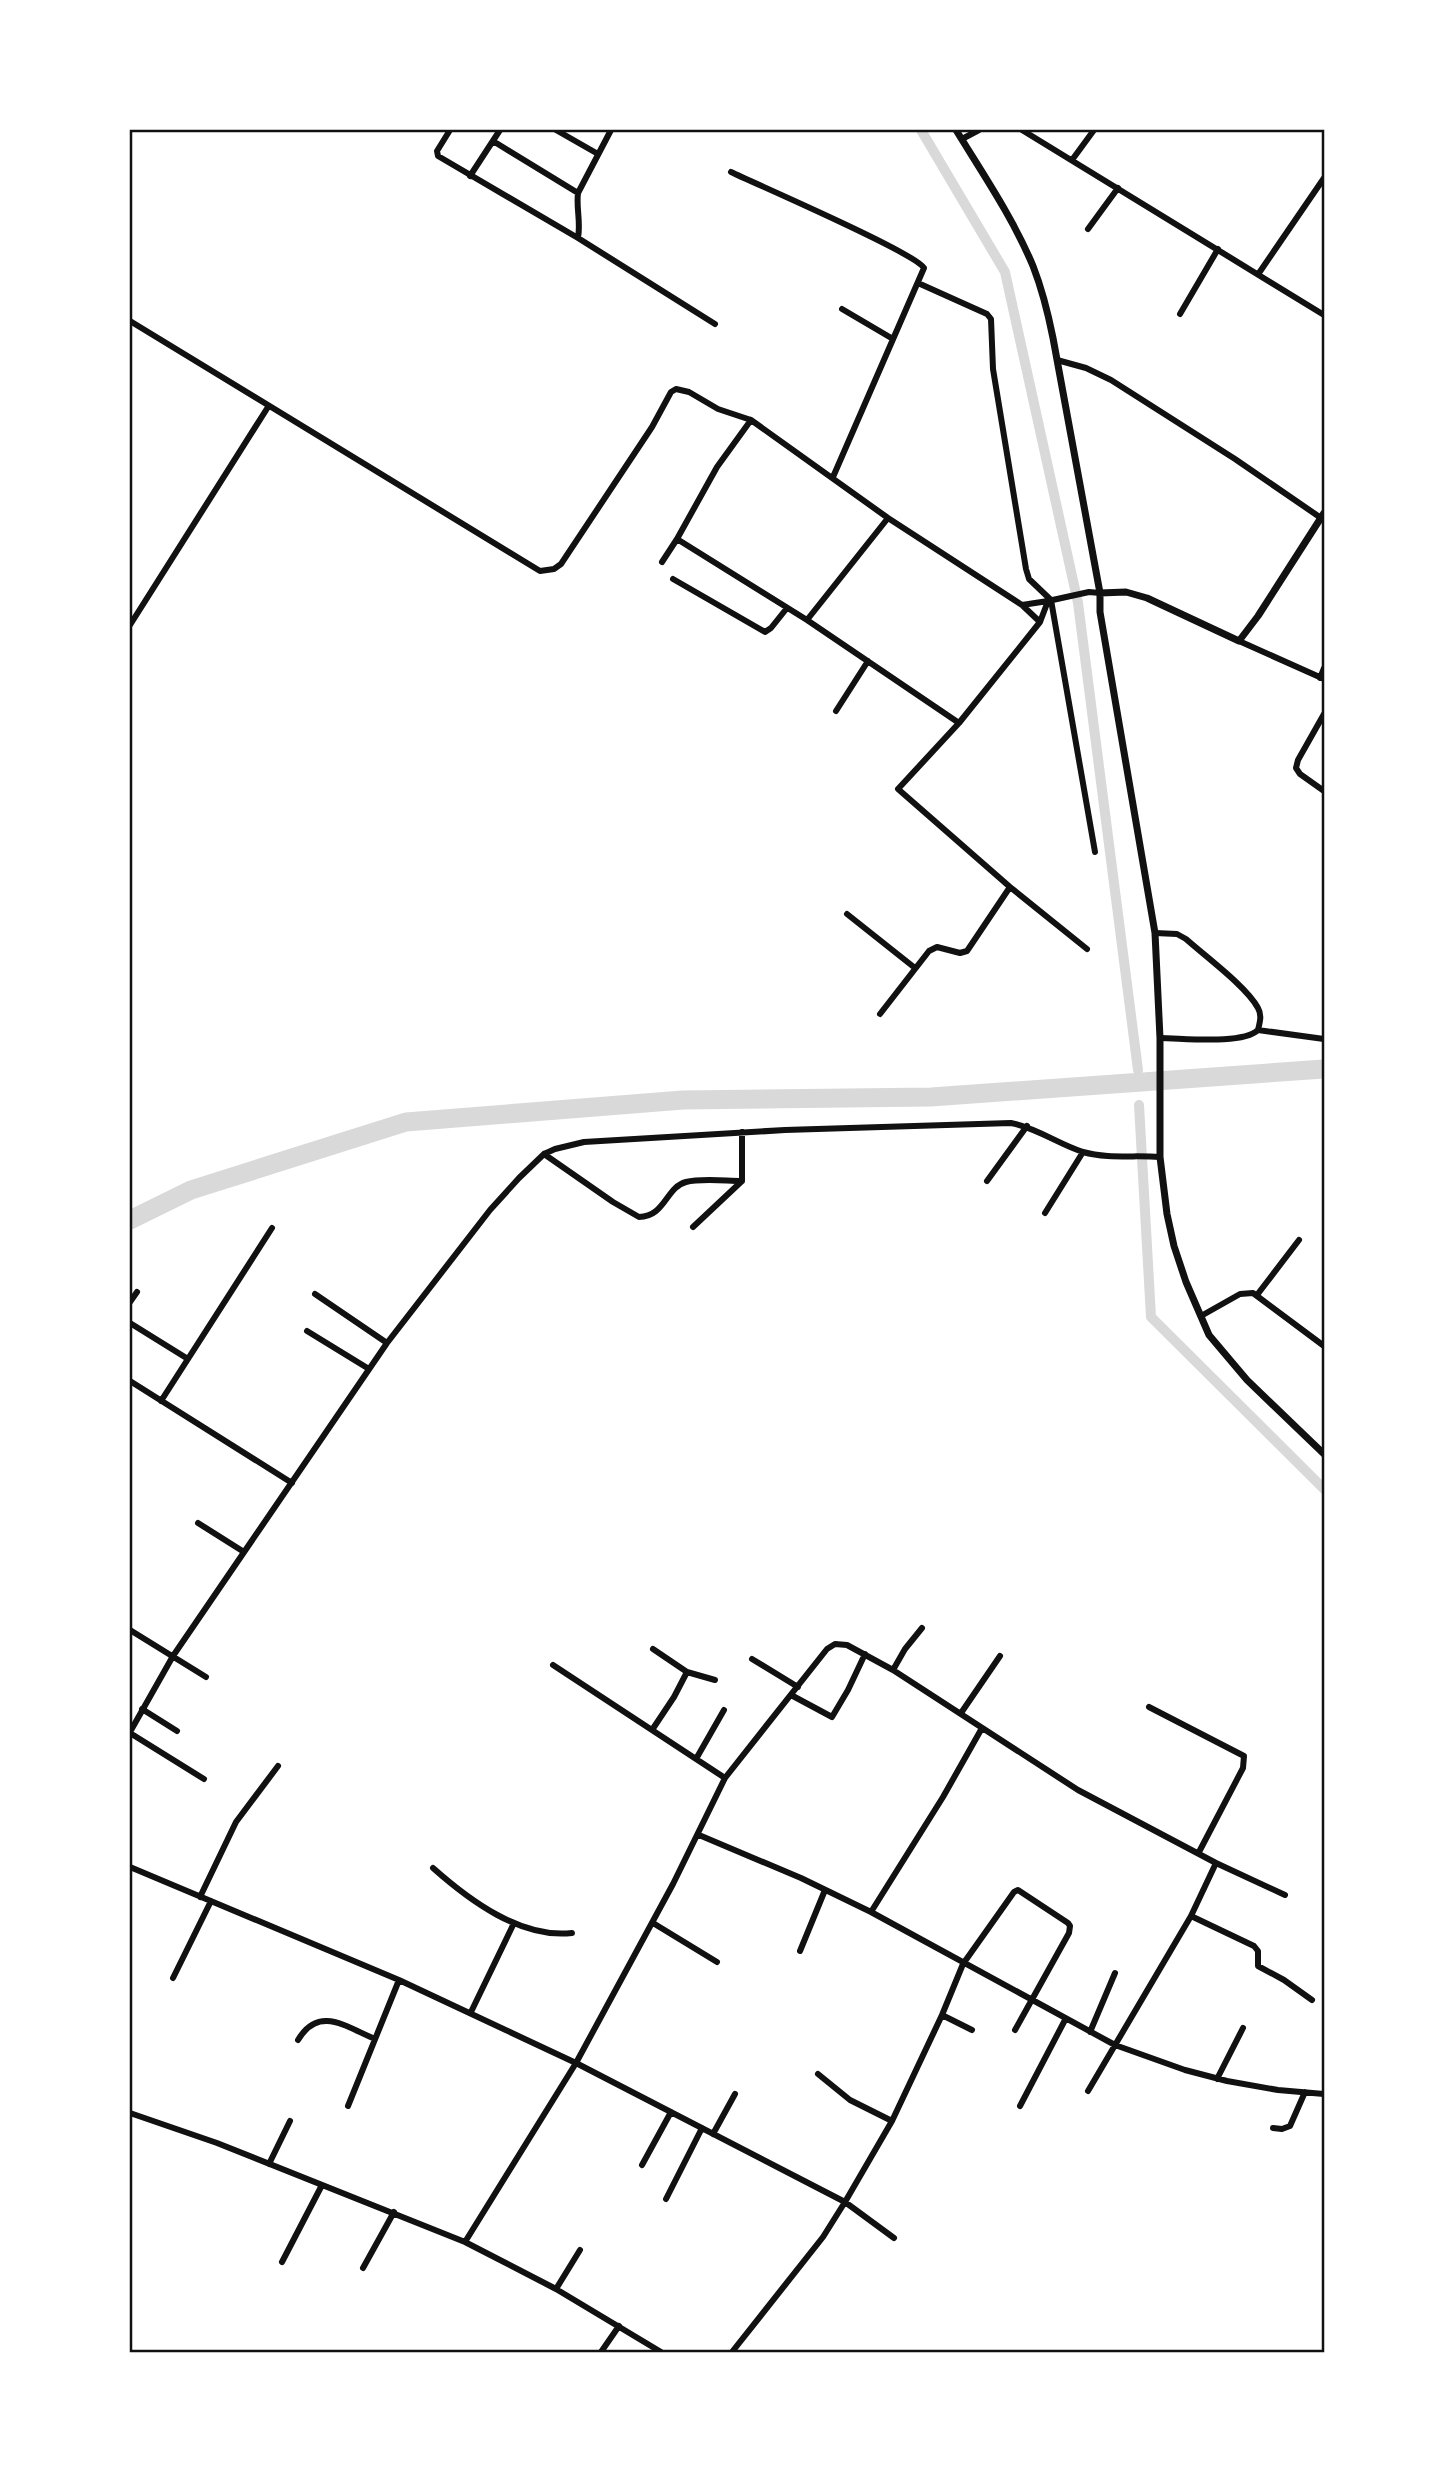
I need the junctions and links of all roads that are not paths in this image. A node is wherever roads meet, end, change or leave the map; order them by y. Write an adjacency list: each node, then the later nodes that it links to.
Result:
1 (450, 130): 14 (street)
2 (500, 130): 10 (street)
3 (556, 130): 11 (street)
4 (611, 130): 11 (street)
5 (956, 130): 9 (street)
6 (979, 130): 9 (street)
7 (1022, 130): 12 (street)
8 (1094, 130): 12 (street)
9 (962, 139): 29 (street)
10 (493, 141): 14 (street); 17 (street)
11 (598, 154): 17 (street)
12 (1072, 160): 16 (street)
13 (731, 172): 22 (street)
14 (470, 176): 19 (street)
15 (1325, 178): 21 (street)
16 (1118, 188): 18 (street); 20 (street)
17 (578, 192): 19 (street)
18 (1088, 229)
19 (578, 238): 27 (street)
20 (1218, 249): 21 (street); 24 (street)
21 (1259, 273): 25 (street)
22 (918, 283): 28 (street); 39 (street)
23 (842, 309): 28 (street)
24 (1180, 314)
25 (1325, 315)
26 (130, 321): 30 (street)
27 (715, 324)
28 (893, 339): 32 (street)
29 (1057, 360): 33 (street); 38 (street)
30 (268, 407): 31 (street); 44 (street)
31 (751, 420): 32 (street); 35 (street)
32 (833, 477): 34 (street)
33 (1323, 516): 45 (street)
34 (888, 518): 40 (street); 42 (street)
35 (677, 539): 36 (street); 41 (street)
36 (662, 562)
37 (673, 579): 41 (street)
38 (1100, 593): 39 (street); 45 (street); 56 (street)
39 (1051, 600): 40 (street); 43 (street); 53 (street)
40 (1022, 605): 43 (street)
41 (787, 608): 42 (street)
42 (807, 620): 46 (street)
43 (1040, 622): 51 (street)
44 (130, 625)
45 (1239, 640): 48 (street)
46 (868, 661): 49 (street); 51 (street)
47 (1325, 668): 48 (street)
48 (1322, 679)
49 (836, 711)
50 (1325, 713): 52 (street)
51 (959, 723): 54 (street)
52 (1325, 790)
53 (1095, 852)
54 (1010, 887): 57 (street); 58 (street)
55 (847, 914): 58 (street)
56 (1160, 933): 60 (street); 61 (street)
57 (1087, 949)
58 (915, 968): 59 (street)
59 (880, 1014)
60 (1258, 1030): 61 (street); 62 (street)
61 (1160, 1038): 67 (street)
62 (1325, 1039)
63 (1027, 1126): 64 (street); 65 (street); 69 (street)
64 (742, 1132): 66 (street); 68 (street)
65 (1083, 1152): 67 (street); 70 (street)
66 (544, 1154): 68 (street); 81 (street)
67 (1156, 1156): 78 (street)
68 (742, 1181): 72 (street)
69 (986, 1181)
70 (1045, 1213)
71 (272, 1227): 83 (street)
72 (693, 1227)
73 (1299, 1240): 76 (street)
74 (137, 1292): 77 (street)
75 (315, 1294): 81 (street)
76 (1257, 1295): 78 (street); 82 (street)
77 (130, 1302)
78 (1201, 1316): 87 (street)
79 (130, 1323): 83 (street)
80 (307, 1331): 84 (street)
81 (387, 1343): 84 (street)
82 (1325, 1346)
83 (188, 1359): 86 (street)
84 (369, 1369): 88 (street)
85 (130, 1381): 86 (street)
86 (161, 1401): 88 (street)
87 (1325, 1454)
88 (292, 1483): 90 (street)
89 (198, 1523): 90 (street)
90 (244, 1552): 95 (street)
91 (922, 1628): 99 (street)
92 (130, 1630): 95 (street)
93 (653, 1649): 100 (street)
94 (865, 1654): 99 (street); 103 (street); 104 (street)
95 (173, 1656): 101 (street); 106 (street)
96 (1000, 1656): 108 (street)
97 (752, 1659): 103 (street)
98 (553, 1665): 111 (street)
99 (893, 1670): 108 (street)
100 (687, 1672): 102 (street); 111 (street)
101 (206, 1677)
102 (715, 1680)
103 (798, 1687): 104 (street)
104 (791, 1695): 115 (street)
105 (1149, 1707): 118 (street)
106 (142, 1709): 110 (street); 112 (street)
107 (724, 1710): 113 (street)
108 (961, 1713): 109 (street)
109 (982, 1728): 118 (street); 126 (street)
110 (130, 1729): 116 (street)
111 (652, 1730): 113 (street)
112 (177, 1731)
113 (696, 1759): 115 (street)
114 (278, 1766): 124 (street)
115 (725, 1778): 117 (street)
116 (204, 1780)
117 (699, 1835): 122 (street); 129 (street)
118 (1199, 1852): 119 (street)
119 (1216, 1863): 123 (street); 127 (street)
120 (130, 1867): 124 (street)
121 (433, 1868): 128 (street)
122 (825, 1890): 126 (street); 131 (street)
123 (1285, 1895)
124 (200, 1897): 125 (street)
125 (211, 1901): 135 (street); 136 (street)
126 (871, 1912): 133 (street)
127 (1191, 1916): 138 (street); 148 (street)
128 (514, 1923): 130 (street); 139 (street)
129 (653, 1923): 132 (street); 149 (street)
130 (572, 1933)
131 (800, 1951)
132 (717, 1962)
133 (963, 1964): 137 (street); 137 (street); 140 (street)
134 (1115, 1973): 145 (street)
135 (173, 1978)
136 (399, 1980): 139 (street); 146 (street)
137 (1032, 1999): 141 (street); 144 (street)
138 (1312, 2000)
139 (471, 2012): 149 (street)
140 (942, 2015): 143 (street); 161 (street)
141 (1065, 2020): 145 (street); 157 (street)
142 (1242, 2028): 151 (street)
143 (972, 2030)
144 (1015, 2030)
145 (1090, 2032): 148 (street)
146 (375, 2039): 147 (street); 156 (street)
147 (298, 2040)
148 (1115, 2045): 151 (street); 152 (street)
149 (576, 2063): 158 (street); 172 (street)
150 (818, 2074): 161 (street)
151 (1217, 2078): 153 (street)
152 (1088, 2091)
153 (1305, 2092): 155 (street); 163 (street)
154 (735, 2094): 164 (street)
155 (1325, 2094)
156 (348, 2106)
157 (1020, 2106)
158 (671, 2112): 162 (street); 166 (street)
159 (130, 2113): 165 (street)
160 (289, 2121): 165 (street)
161 (892, 2121): 169 (street)
162 (702, 2128): 164 (street); 168 (street)
163 (1273, 2128)
164 (713, 2134): 169 (street)
165 (269, 2164): 167 (street)
166 (642, 2165)
167 (322, 2185): 170 (street); 174 (street)
168 (666, 2199)
169 (845, 2202): 171 (street); 180 (street)
170 (394, 2212): 172 (street); 175 (street)
171 (894, 2238)
172 (466, 2242): 176 (street)
173 (580, 2250): 176 (street)
174 (282, 2262)
175 (363, 2268)
176 (556, 2289): 177 (street)
177 (618, 2326): 178 (street); 179 (street)
178 (601, 2353)
179 (662, 2353)
180 (732, 2353)

